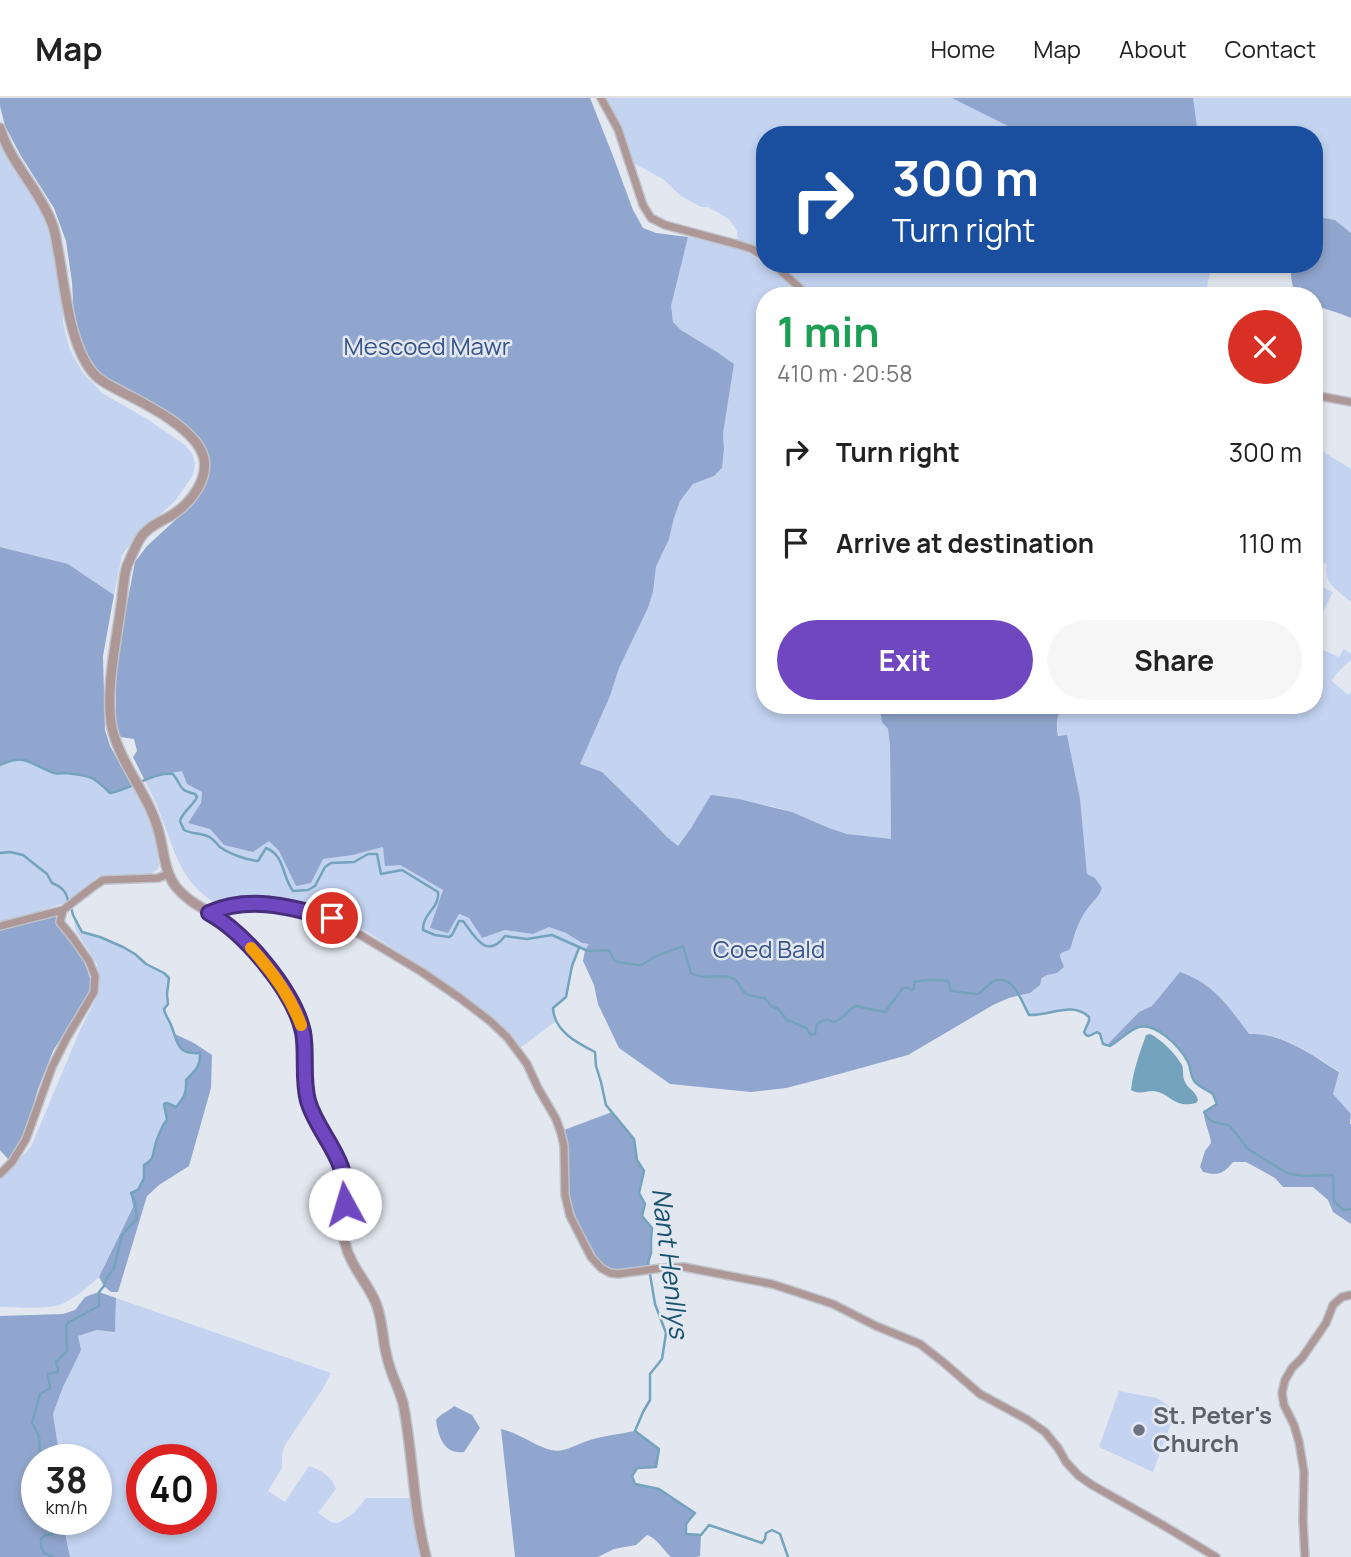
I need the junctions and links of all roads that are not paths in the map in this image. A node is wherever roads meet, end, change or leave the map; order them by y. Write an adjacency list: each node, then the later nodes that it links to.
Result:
1 (601, 98): 3 (street)
2 (0, 128): 8 (street)
3 (756, 251)
4 (783, 273): 5 (street)
5 (799, 287)
6 (1323, 396): 7 (street)
7 (1351, 401)
8 (168, 874): 9 (street); 10 (street)
9 (63, 910): 11 (street); 12 (street)
10 (209, 913): 14 (street); 15 (street)
11 (0, 926)
12 (0, 1174)
13 (1351, 1294): 16 (street)
14 (426, 1557)
15 (1216, 1557)
16 (1305, 1557)

